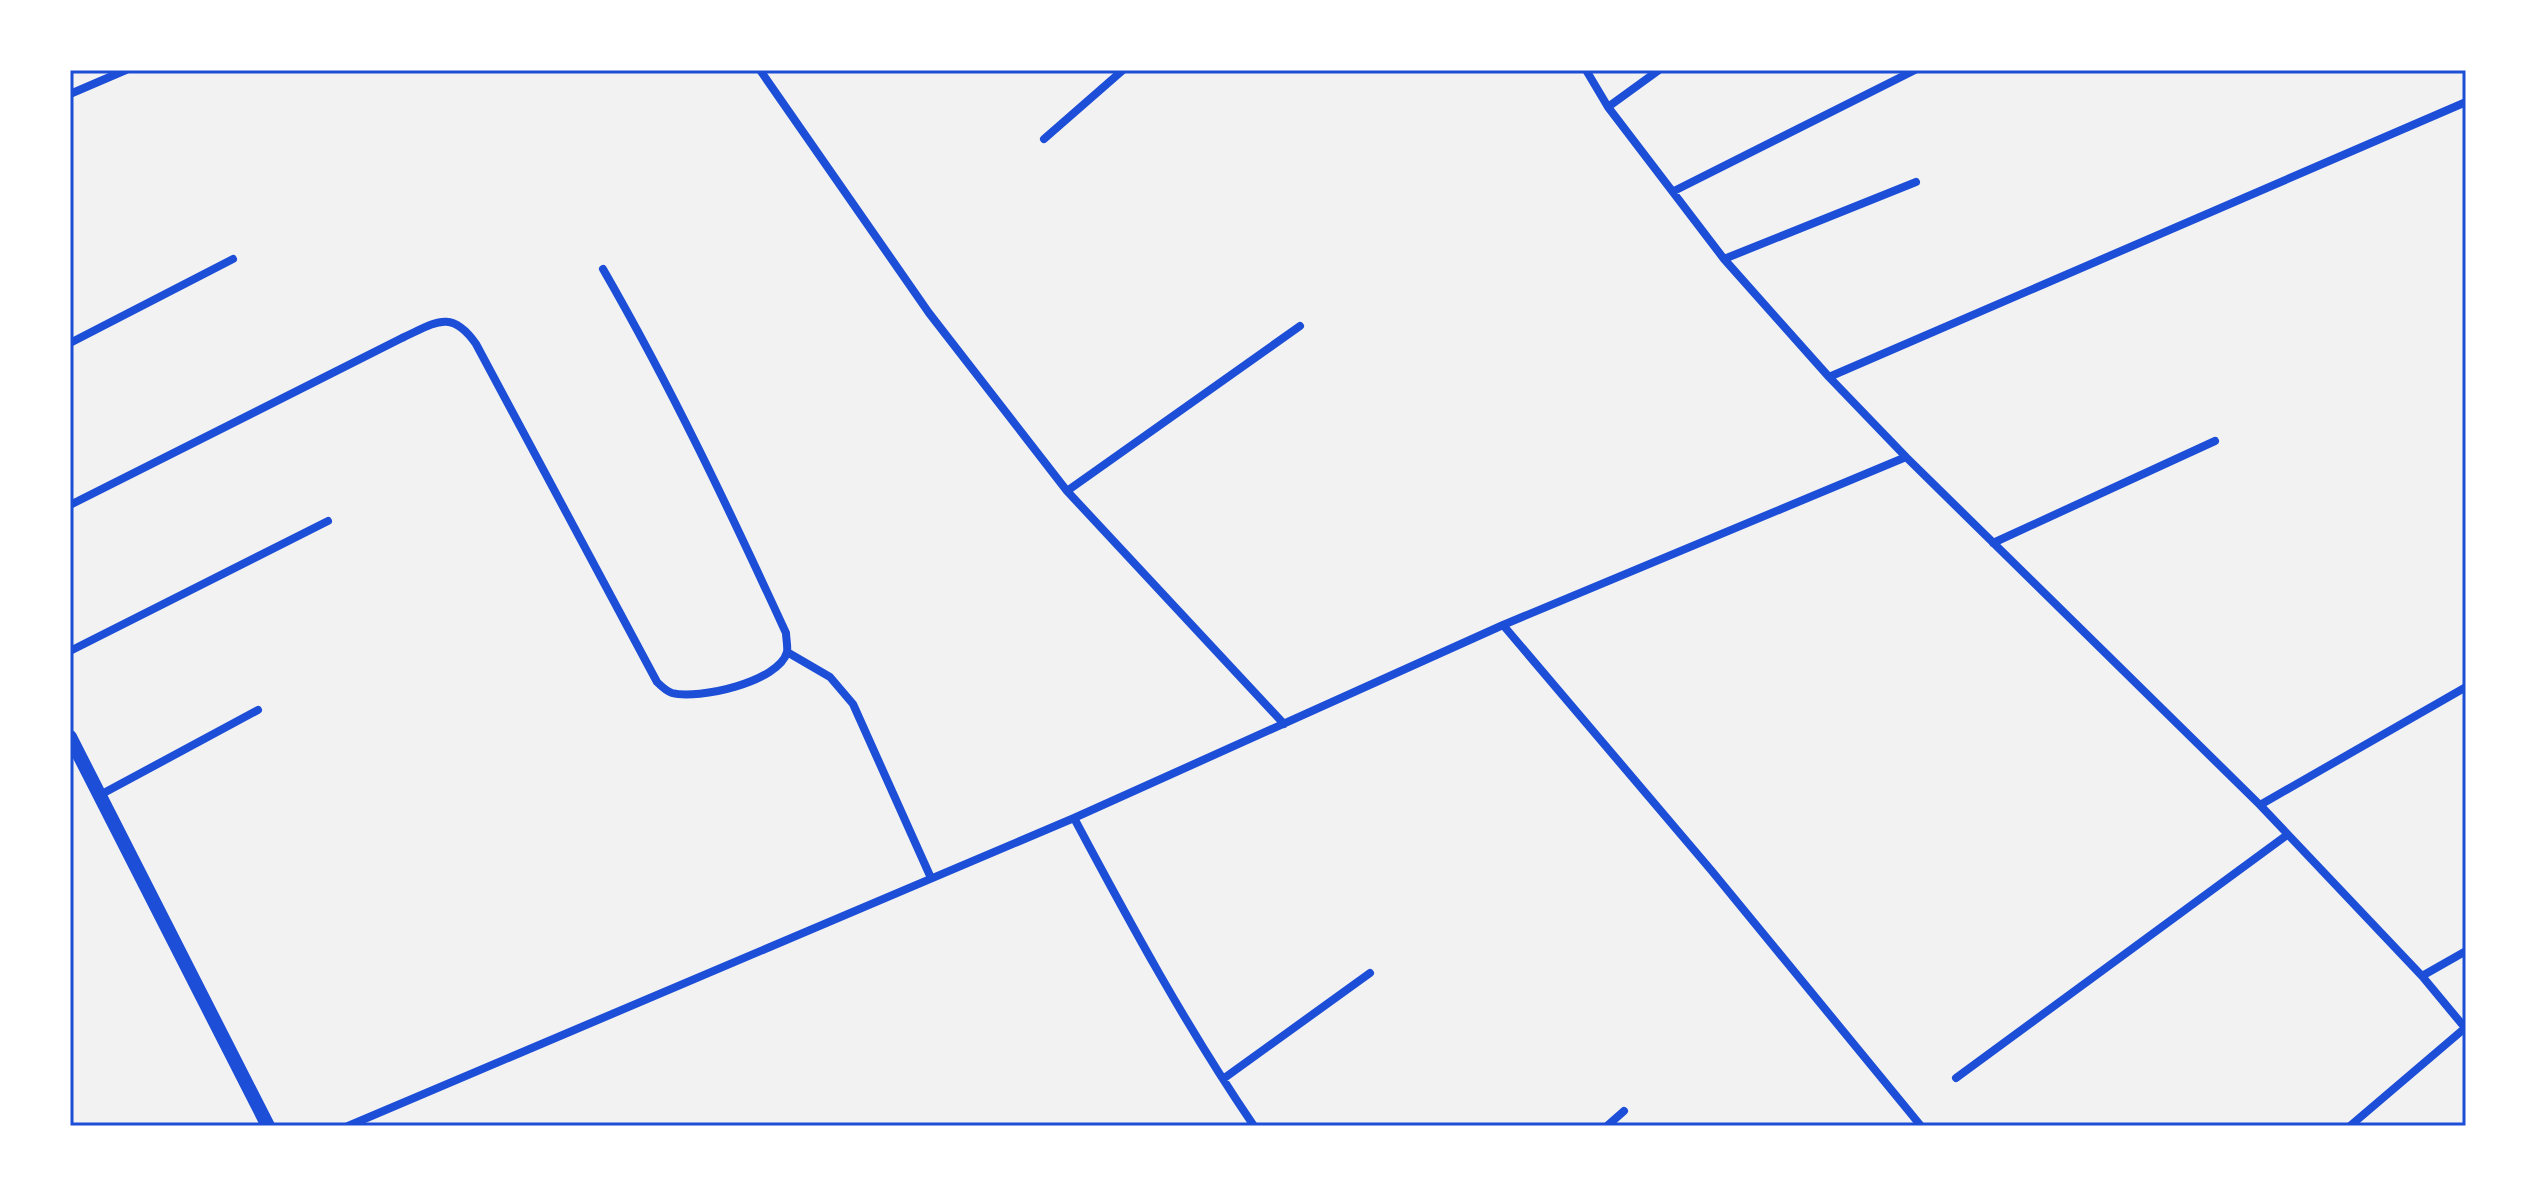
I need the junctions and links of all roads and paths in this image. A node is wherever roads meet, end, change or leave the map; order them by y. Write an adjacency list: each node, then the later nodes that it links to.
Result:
1 (126, 70): 7 (street)
2 (760, 70): 21 (street)
3 (1123, 70): 10 (street)
4 (1586, 70): 9 (street)
5 (1659, 70): 9 (street)
6 (1915, 70): 12 (street)
7 (70, 94)
8 (2466, 102): 18 (street)
9 (1608, 107): 12 (street)
10 (1044, 139)
11 (1916, 182): 14 (street)
12 (1674, 191): 14 (street)
13 (233, 259): 17 (street)
14 (1724, 259): 18 (street)
15 (603, 269): 27 (street)
16 (1300, 326): 21 (street)
17 (70, 343)
18 (1829, 377): 20 (street)
19 (2215, 441): 24 (street)
20 (1906, 457): 24 (street); 25 (street)
21 (1067, 491): 30 (street)
22 (70, 505): 27 (street)
23 (328, 521): 26 (street)
24 (1993, 543): 33 (street)
25 (1503, 625): 30 (street); 48 (street)
26 (70, 651)
27 (787, 652): 36 (street)
28 (2466, 687): 33 (street)
29 (258, 710): 32 (street)
30 (1284, 724): 34 (street)
31 (70, 737): 32 (street)
32 (100, 795): 44 (street)
33 (2260, 805): 35 (street)
34 (1074, 818): 36 (street); 42 (street)
35 (2287, 835): 39 (street); 41 (street)
36 (931, 878): 45 (street)
37 (2466, 951): 39 (street)
38 (1370, 973): 42 (street)
39 (2422, 976): 40 (street)
40 (2466, 1028): 49 (street)
41 (1956, 1078)
42 (1223, 1079): 46 (street)
43 (1624, 1111): 47 (street)
44 (268, 1126)
45 (348, 1126)
46 (1254, 1126)
47 (1607, 1126)
48 (1921, 1126)
49 (2350, 1126)

